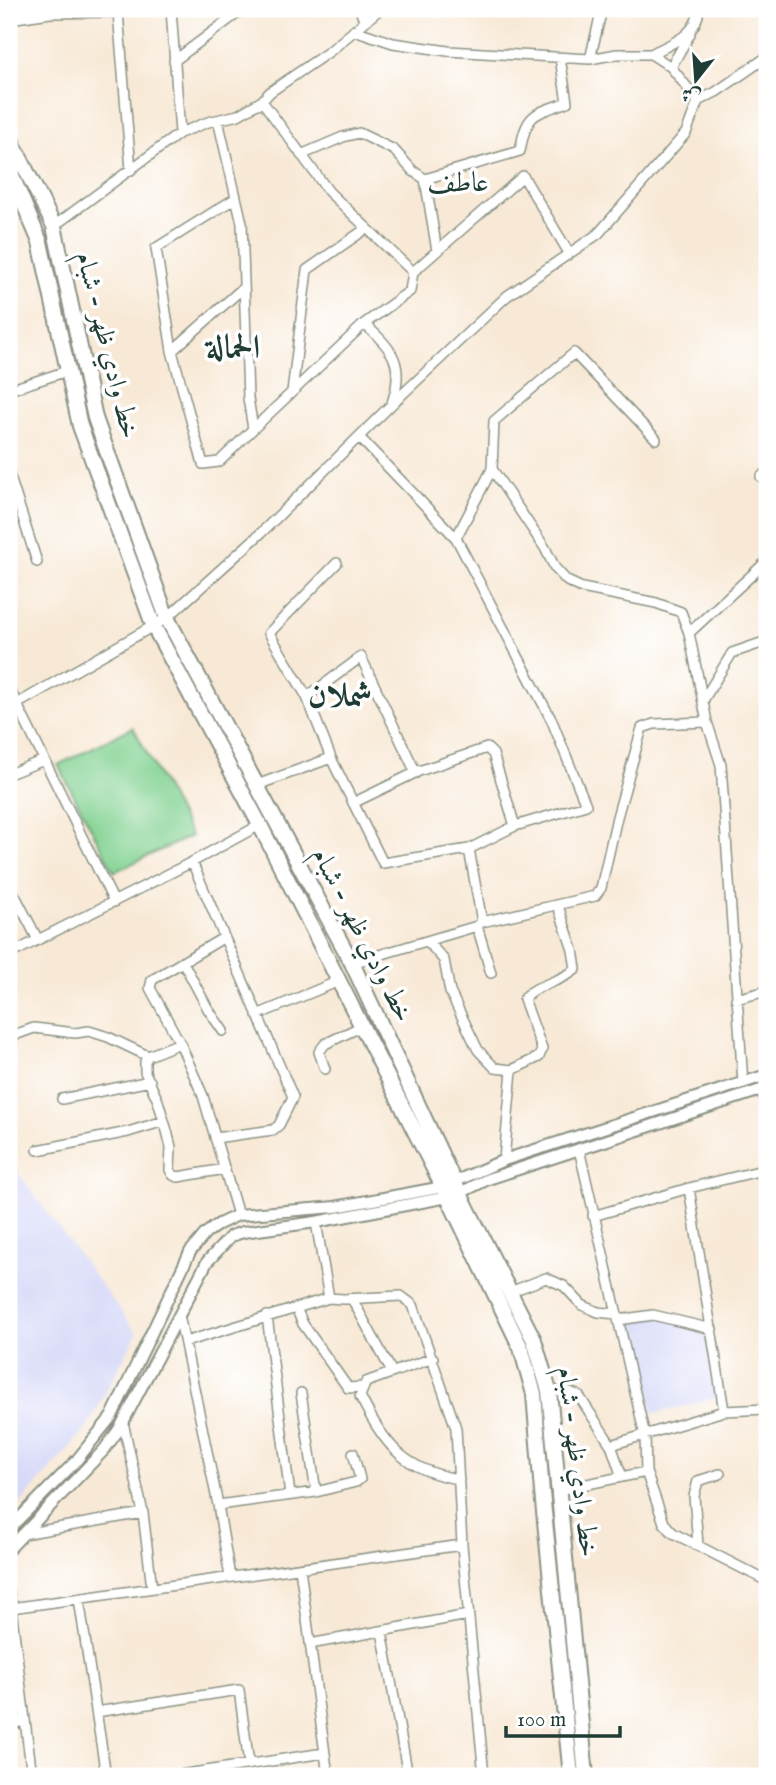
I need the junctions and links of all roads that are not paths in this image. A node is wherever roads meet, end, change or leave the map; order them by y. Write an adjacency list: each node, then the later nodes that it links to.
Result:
1 (171, 9): 17 (street)
2 (243, 9): 17 (street)
3 (360, 9): 10 (street)
4 (380, 9): 10 (street)
5 (602, 9): 16 (street)
6 (699, 9): 12 (street)
7 (96, 10): 8 (street); 26 (street)
8 (27, 13): 9 (street)
9 (9, 19)
10 (364, 21): 11 (street)
11 (354, 30): 14 (street); 19 (street)
12 (691, 32): 13 (street); 18 (street)
13 (651, 54): 16 (street); 18 (street)
14 (561, 58): 16 (street); 27 (street)
15 (767, 58): 20 (street)
16 (590, 60)
17 (174, 61): 22 (street)
18 (671, 67): 20 (street)
19 (262, 101): 21 (street); 24 (street)
20 (698, 101): 32 (street)
21 (218, 120): 22 (street); 28 (street)
22 (180, 133): 26 (street)
23 (9, 136): 29 (main road, خط وادي ظهر - شبام)
24 (301, 155): 27 (street); 30 (street)
25 (9, 169): 37 (main road, خط وادي ظهر - شبام)
26 (131, 170): 29 (street)
27 (425, 179): 31 (street)
28 (236, 198): 34 (street); 36 (street)
29 (54, 226): 50 (main road, خط وادي ظهر - شبام)
30 (367, 228): 33 (street); 39 (street)
31 (437, 251): 32 (street); 33 (street)
32 (569, 253): 40 (street)
33 (413, 272): 35 (street)
34 (244, 287): 36 (street); 41 (street)
35 (364, 324): 39 (street); 40 (street)
36 (172, 351): 41 (street)
37 (67, 371): 38 (street); 51 (main road, خط وادي ظهر - شبام)
38 (9, 390)
39 (292, 393): 41 (street)
40 (392, 404): 42 (street)
41 (253, 429)
42 (359, 437): 46 (street); 50 (street)
43 (656, 439): 44 (street)
44 (492, 469): 46 (street); 52 (street)
45 (9, 474): 48 (street)
46 (456, 538): 66 (street)
47 (767, 561): 52 (street)
48 (37, 562)
49 (337, 563): 55 (street)
50 (167, 618): 51 (street); 63 (main road, خط وادي ظهر - شبام)
51 (154, 627): 57 (street); 65 (main road, خط وادي ظهر - شبام)
52 (689, 633): 56 (street)
53 (767, 641): 56 (street)
54 (9, 688): 57 (street)
55 (307, 697): 59 (street); 61 (street)
56 (704, 699): 58 (street)
57 (17, 704): 60 (street)
58 (707, 722): 71 (street); 82 (street)
59 (331, 758): 63 (street); 64 (street)
60 (44, 760): 62 (street); 70 (street)
61 (416, 773): 64 (street); 66 (street)
62 (9, 774)
63 (257, 785): 78 (main road, خط وادي ظهر - شبام)
64 (353, 803): 67 (street)
65 (260, 825): 68 (street); 80 (main road, خط وادي ظهر - شبام)
66 (515, 826): 67 (street)
67 (469, 849): 72 (street)
68 (192, 862): 70 (street); 73 (street)
69 (9, 884): 74 (street)
70 (114, 901): 74 (street)
71 (558, 906): 72 (street); 90 (street)
72 (480, 924): 75 (street); 79 (street)
73 (223, 938): 77 (street); 83 (street)
74 (38, 940): 76 (street)
75 (428, 942): 78 (street); 90 (street)
76 (14, 952)
77 (183, 962): 85 (street); 87 (street)
78 (352, 963): 105 (main road, خط وادي ظهر - شبام)
79 (491, 973)
80 (339, 981): 83 (street); 84 (main road, خط وادي ظهر - شبام)
81 (767, 991): 82 (street)
82 (736, 999): 93 (street)
83 (257, 1015): 98 (street)
84 (362, 1026): 89 (street); 105 (main road, خط وادي ظهر - شبام)
85 (223, 1031)
86 (9, 1037): 88 (street)
87 (180, 1043): 88 (street); 98 (street)
88 (148, 1056): 92 (street)
89 (325, 1069)
90 (512, 1070): 101 (street)
91 (767, 1076): 93 (street)
92 (150, 1082): 95 (street); 97 (street)
93 (743, 1083): 101 (street)
94 (766, 1089): 96 (street); 99 (street)
95 (62, 1099)
96 (767, 1113)
97 (164, 1121): 100 (street); 102 (street)
98 (215, 1138): 102 (street)
99 (579, 1149): 105 (street); 107 (street)
100 (38, 1150)
101 (504, 1160): 105 (street)
102 (225, 1169): 106 (street)
103 (767, 1169): 104 (street)
104 (689, 1188): 107 (street); 116 (street)
105 (451, 1190): 106 (street); 108 (street); 109 (main road, خط وادي ظهر - شبام); 164 (main road, خط وادي ظهر - شبام)
106 (238, 1216): 138 (street)
107 (593, 1216): 115 (street)
108 (316, 1222): 110 (street); 113 (street)
109 (510, 1292): 115 (street); 121 (main road, خط وادي ظهر - شبام)
110 (329, 1298): 111 (street); 112 (street)
111 (352, 1299): 118 (street); 119 (street)
112 (296, 1308): 114 (street); 120 (street)
113 (179, 1315): 117 (street); 125 (street)
114 (267, 1317): 117 (street); 135 (street)
115 (617, 1317): 116 (street); 126 (street)
116 (712, 1329): 124 (street)
117 (185, 1342): 136 (street)
118 (433, 1358): 119 (street); 132 (street)
119 (392, 1372): 120 (street)
120 (362, 1387): 132 (street)
121 (549, 1391): 127 (street); 133 (main road, خط وادي ظهر - شبام)
122 (301, 1393): 134 (street)
123 (767, 1409): 124 (street)
124 (724, 1411): 126 (street)
125 (123, 1422): 137 (street); 139 (street)
126 (645, 1436): 127 (street); 129 (street)
127 (611, 1445): 131 (street)
128 (353, 1452): 134 (street)
129 (646, 1472): 131 (street); 141 (street)
130 (720, 1475): 141 (street)
131 (622, 1477): 133 (street)
132 (459, 1479): 140 (street)
133 (558, 1490): 165 (main road, خط وادي ظهر - شبام)
134 (316, 1492): 135 (street)
135 (290, 1495): 136 (street)
136 (218, 1505): 144 (street)
137 (142, 1513): 139 (street); 146 (street)
138 (9, 1529)
139 (23, 1534): 142 (street)
140 (462, 1545): 143 (street); 150 (street)
141 (698, 1545): 145 (street)
142 (9, 1549)
143 (300, 1567): 144 (street); 152 (street)
144 (230, 1577): 146 (street)
145 (767, 1581)
146 (152, 1588): 148 (street)
147 (9, 1592): 149 (street)
148 (79, 1599): 149 (street); 153 (street)
149 (11, 1608): 154 (street)
150 (468, 1615): 151 (street); 163 (street)
151 (382, 1631): 152 (street); 162 (street)
152 (310, 1644): 156 (street)
153 (96, 1712): 157 (street); 159 (street)
154 (25, 1721): 155 (street); 158 (street)
155 (9, 1724)
156 (324, 1753): 157 (street); 161 (street)
157 (249, 1764): 160 (street)
158 (32, 1776)
159 (106, 1776)
160 (173, 1776)
161 (328, 1776)
162 (408, 1776)
163 (484, 1776)
164 (571, 1776)
165 (586, 1776)

